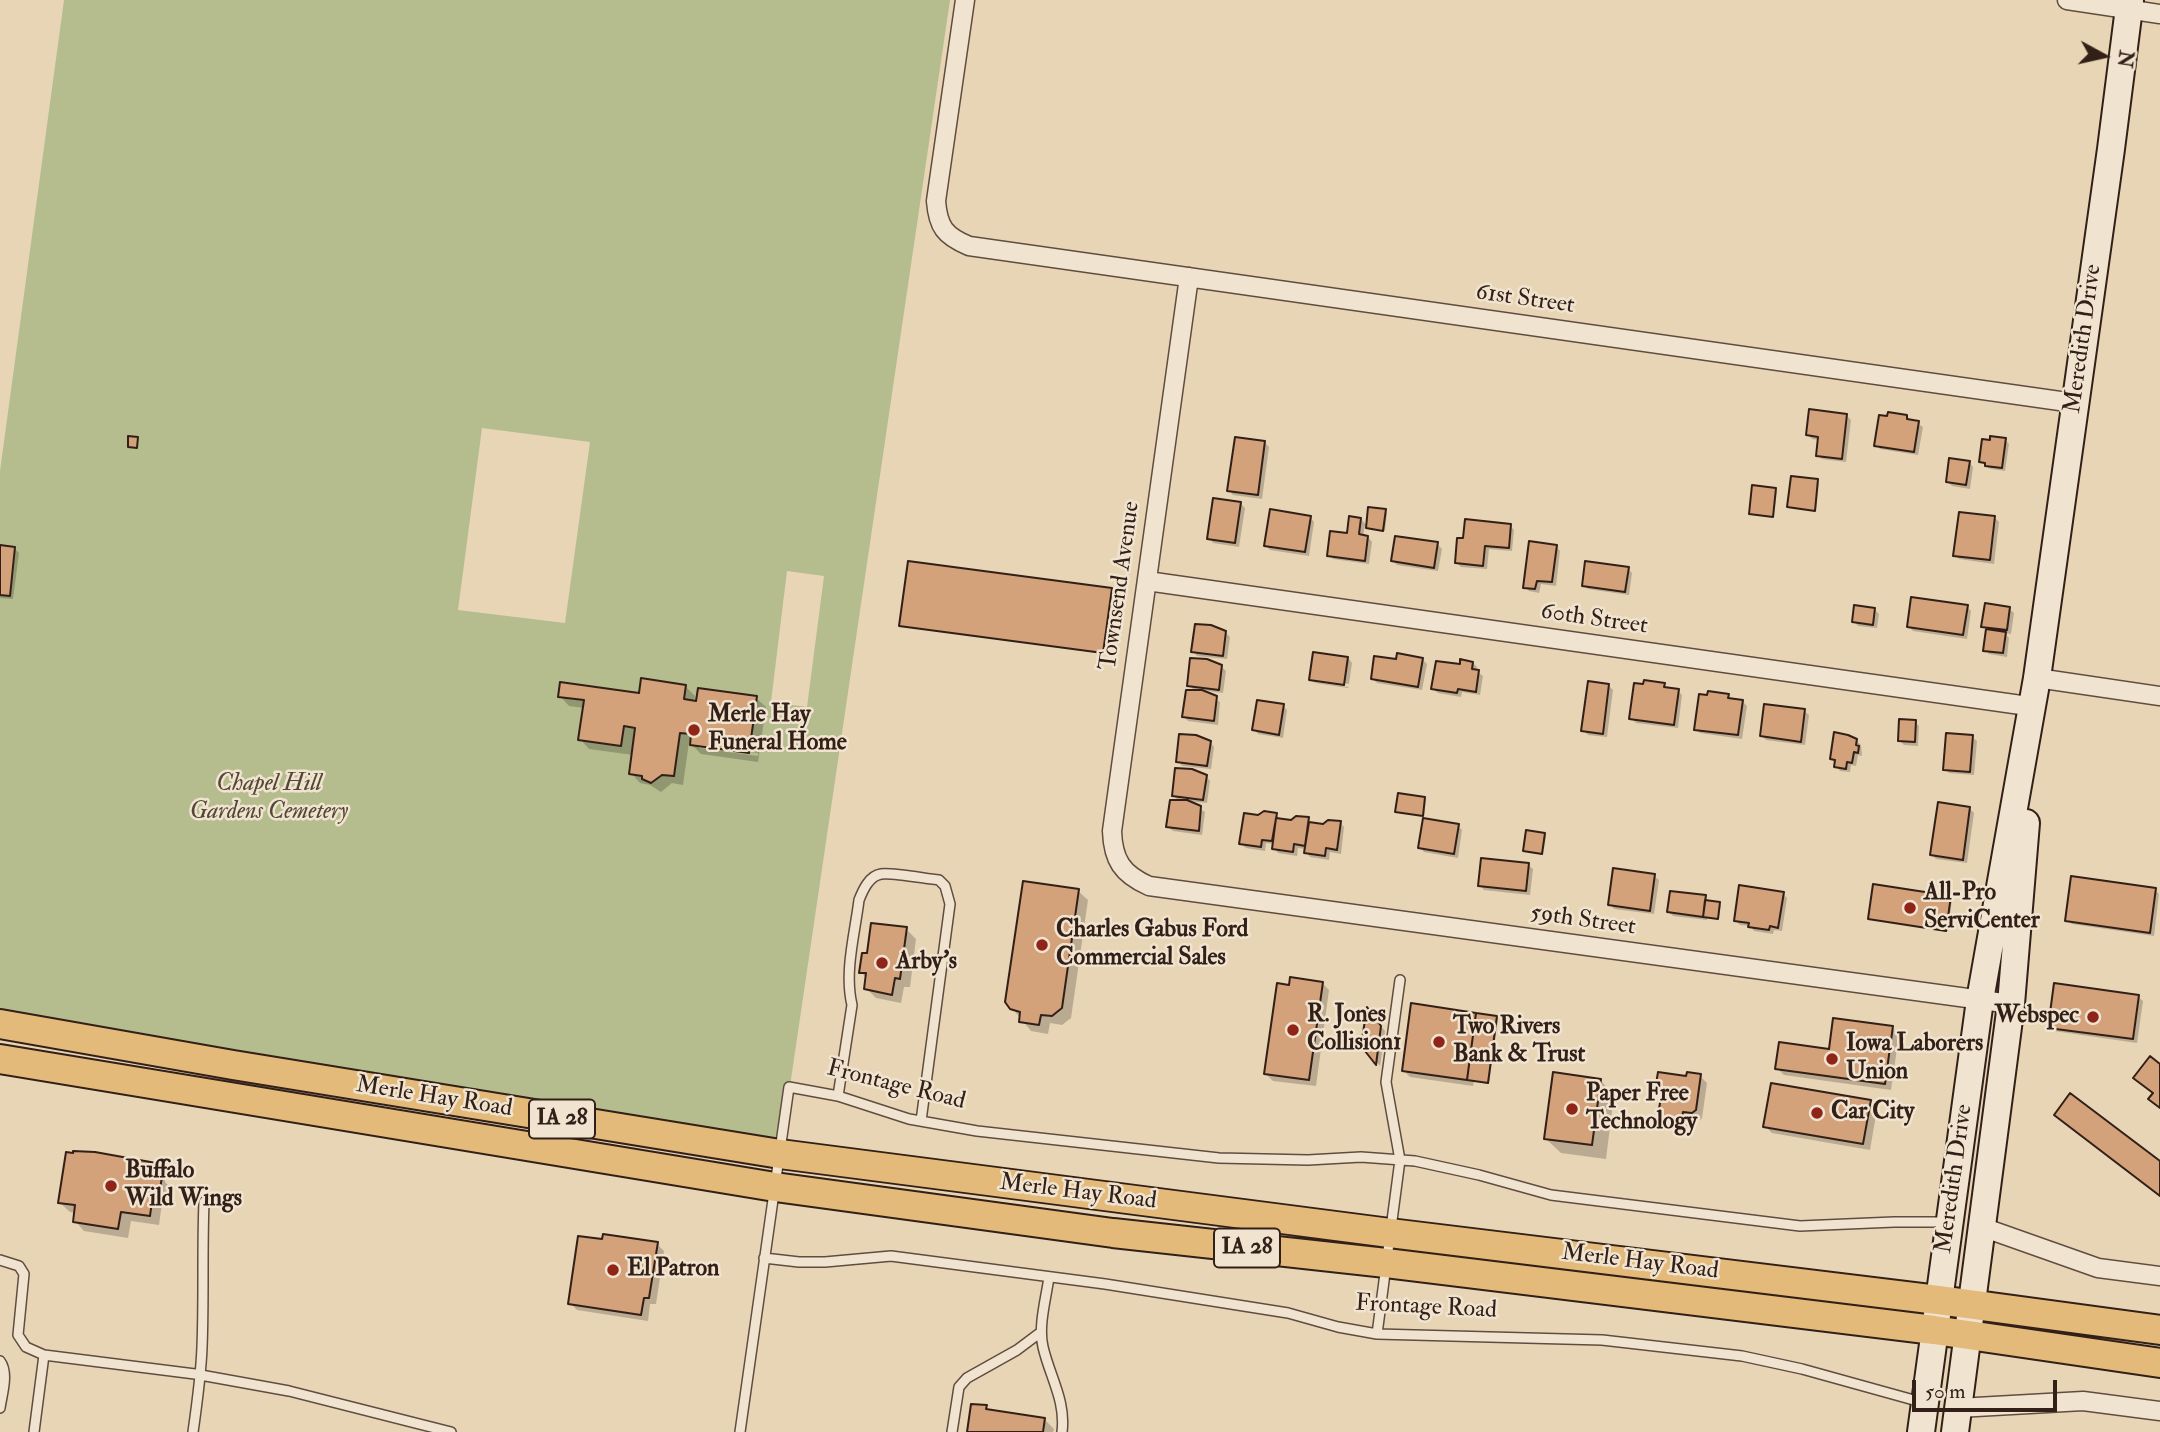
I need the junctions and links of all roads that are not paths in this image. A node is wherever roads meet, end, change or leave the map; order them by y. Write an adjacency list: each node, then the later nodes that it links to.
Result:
1 (965, 0): 5 (street, 61st Street)
2 (2067, 0): 3 (street)
3 (2129, 4): 4 (street); 6 (main road, Meredith Drive)
4 (2160, 15)
5 (1189, 277): 6 (street, 61st Street); 7 (street, Townsend Avenue)
6 (2074, 404): 8 (main road, Meredith Drive)
7 (1147, 581): 10 (street, 60th Street); 11 (street, Townsend Avenue)
8 (2036, 678): 9 (street); 10 (main road, Meredith Drive)
9 (2160, 696)
10 (2033, 707): 13 (main road, Meredith Drive); 14 (main road, Meredith Drive)
11 (1149, 886): 13 (street, 59th Street)
12 (1399, 980): 19 (lane)
13 (1980, 1000): 14 (street, 59th Street); 22 (main road, Meredith Drive)
14 (2011, 1004): 23 (main road, Meredith Drive)
15 (0, 1024): 20 (main road, Merle Hay Road / IA 28)
16 (0, 1059): 20 (main road, Merle Hay Road / IA 28)
17 (838, 1096): 18 (lane, Frontage Road); 18 (lane); 20 (lane, Frontage Road)
18 (921, 1121): 19 (lane, Frontage Road)
19 (1400, 1160): 22 (lane, Frontage Road); 24 (lane)
20 (777, 1169): 24 (main road, Merle Hay Road / IA 28); 25 (lane); 27 (main road, Merle Hay Road / IA 28)
21 (204, 1202): 40 (lane)
22 (1949, 1222): 30 (main road, Meredith Drive)
23 (1982, 1227): 28 (street); 31 (main road, Meredith Drive)
24 (1390, 1233): 27 (lane); 30 (main road, Merle Hay Road / IA 28)
25 (764, 1258): 29 (lane, Frontage Road); 48 (lane)
26 (0, 1259): 37 (lane)
27 (1386, 1264): 33 (main road, Merle Hay Road / IA 28); 35 (lane)
28 (2160, 1276)
29 (1049, 1277): 34 (lane); 35 (lane, Frontage Road)
30 (1938, 1300): 31 (main road, Merle Hay Road / IA 28); 33 (main road, Meredith Drive)
31 (1971, 1304): 32 (main road, Merle Hay Road / IA 28); 36 (main road, Meredith Drive)
32 (2160, 1330)
33 (1934, 1331): 36 (main road, Merle Hay Road / IA 28); 41 (main road, Meredith Drive)
34 (1041, 1332): 49 (lane); 50 (lane)
35 (1377, 1334): 41 (lane, Frontage Road)
36 (1967, 1335): 39 (main road, Merle Hay Road / IA 28); 44 (main road, Meredith Drive)
37 (44, 1355): 40 (lane); 45 (lane)
38 (0, 1360): 42 (lane)
39 (2160, 1363)
40 (201, 1375): 46 (lane); 47 (lane)
41 (1925, 1402): 51 (main road, Meredith Drive)
42 (0, 1408)
43 (2160, 1412): 44 (street)
44 (1956, 1420)
45 (34, 1432)
46 (193, 1432)
47 (451, 1432)
48 (740, 1432)
49 (952, 1432)
50 (1062, 1432)
51 (1921, 1432)

